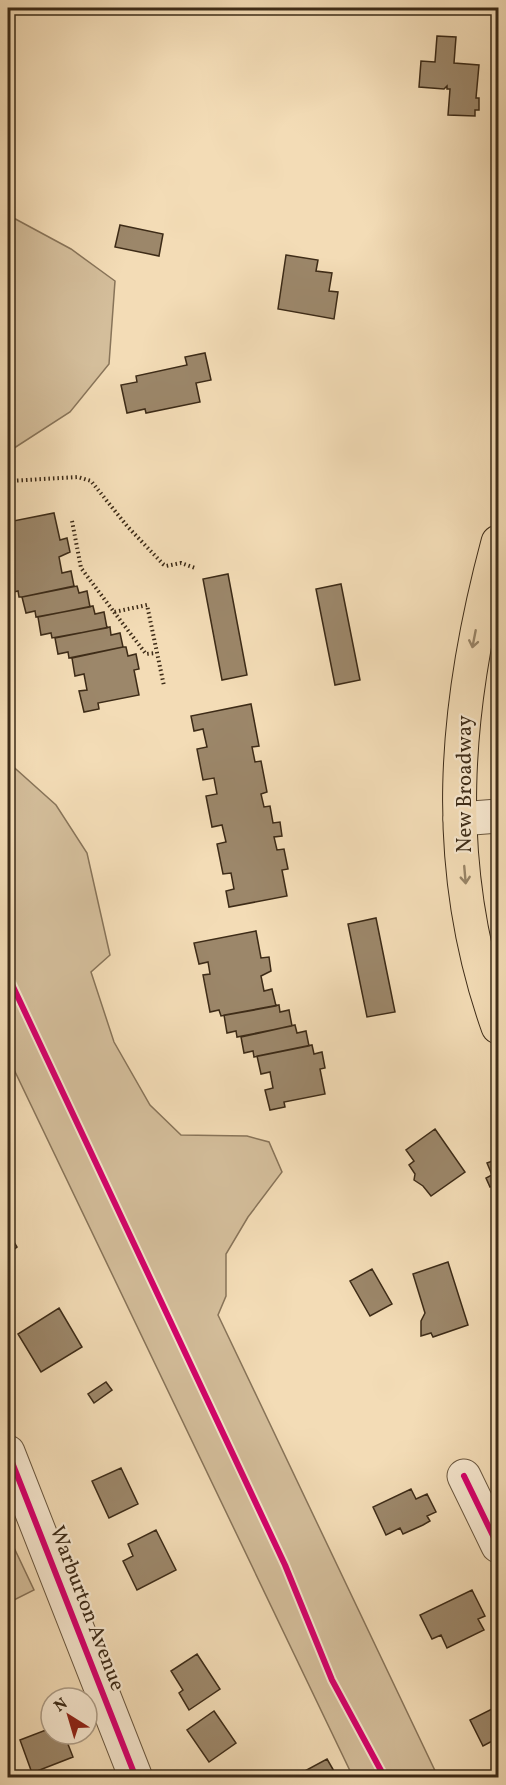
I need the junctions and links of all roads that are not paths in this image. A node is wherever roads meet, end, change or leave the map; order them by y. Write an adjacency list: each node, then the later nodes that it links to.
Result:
1 (498, 542): 3 (main road, New Broadway, one-way to 3)
2 (498, 816): 3 (street)
3 (460, 819): 4 (main road, New Broadway, one-way to 4)
4 (498, 1027)
5 (8, 1452): 8 (street, Warburton Avenue)
6 (464, 1476): 7 (street)
7 (498, 1546)
8 (136, 1778)

